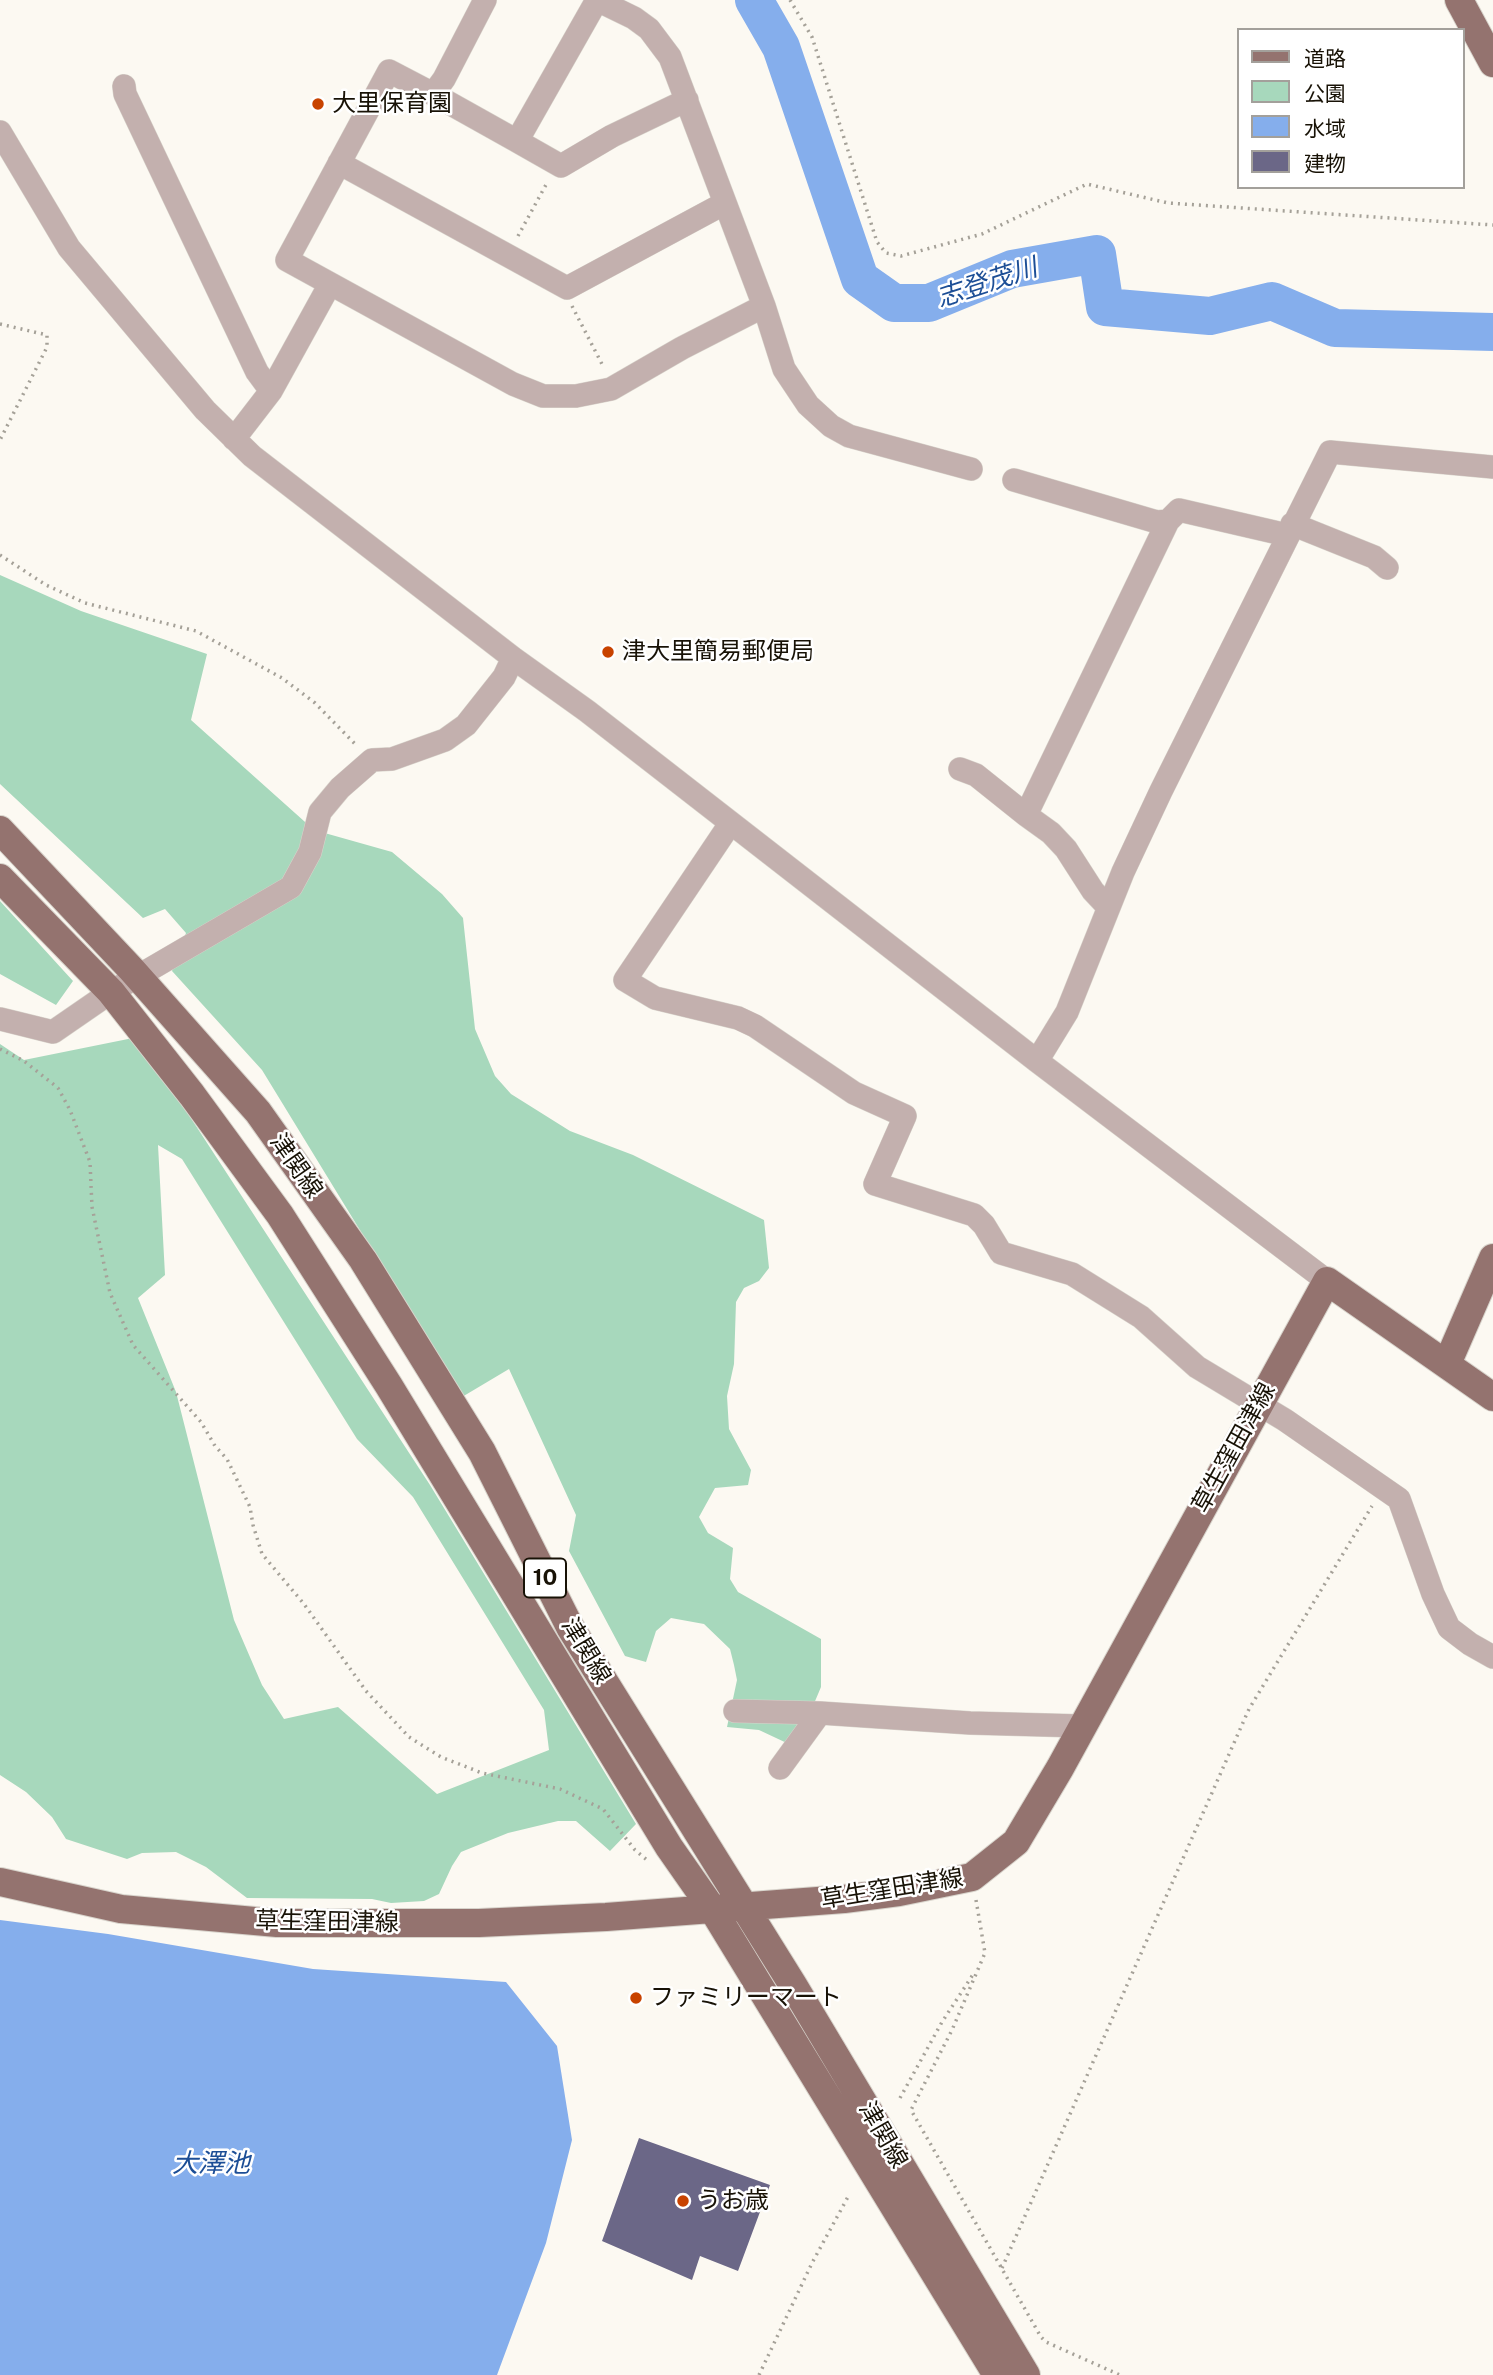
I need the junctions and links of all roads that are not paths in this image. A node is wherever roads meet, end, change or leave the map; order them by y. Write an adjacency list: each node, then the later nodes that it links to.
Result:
1 (485, 0): 6 (street)
2 (597, 0): 7 (street); 9 (street)
3 (1458, 0): 4 (main road)
4 (1493, 63)
5 (124, 86): 14 (street)
6 (433, 94): 9 (street); 10 (street)
7 (687, 100): 9 (street); 11 (street)
8 (0, 132): 15 (street)
9 (517, 141)
10 (338, 163): 11 (street); 12 (street)
11 (724, 203): 13 (street)
12 (330, 284): 13 (street); 14 (street)
13 (764, 306): 17 (street)
14 (271, 391): 15 (street)
15 (234, 439): 22 (street)
16 (1493, 467): 20 (street)
17 (971, 469)
18 (1014, 480): 19 (street)
19 (1168, 521): 20 (street); 24 (street)
20 (1290, 530): 21 (street); 28 (street)
21 (1388, 568)
22 (513, 658): 25 (street); 29 (street)
23 (960, 769): 24 (street)
24 (1026, 815): 28 (street)
25 (730, 824): 32 (street); 37 (street)
26 (0, 830): 29 (main road, 津関線 / 10)
27 (0, 878): 30 (main road, 津関線 / 10)
28 (1108, 907): 32 (street)
29 (138, 976): 30 (street); 44 (main road, 津関線 / 10)
30 (111, 992): 31 (street); 45 (main road, 津関線 / 10)
31 (0, 1019)
32 (1037, 1061): 34 (street)
33 (1493, 1258): 35 (main road)
34 (1327, 1281): 35 (main road); 37 (main road, 草生窪田津線)
35 (1447, 1364): 36 (main road)
36 (1493, 1396)
37 (1258, 1403): 38 (street); 41 (main road, 草生窪田津線)
38 (1493, 1657)
39 (735, 1711): 40 (street)
40 (820, 1713): 41 (street); 42 (street)
41 (1082, 1726): 44 (main road, 草生窪田津線)
42 (780, 1768)
43 (0, 1882): 45 (main road, 草生窪田津線)
44 (744, 1907): 45 (main road, 草生窪田津線); 47 (main road, 津関線 / 10)
45 (713, 1910): 46 (main road, 津関線 / 10)
46 (997, 2375)
47 (1026, 2375)

